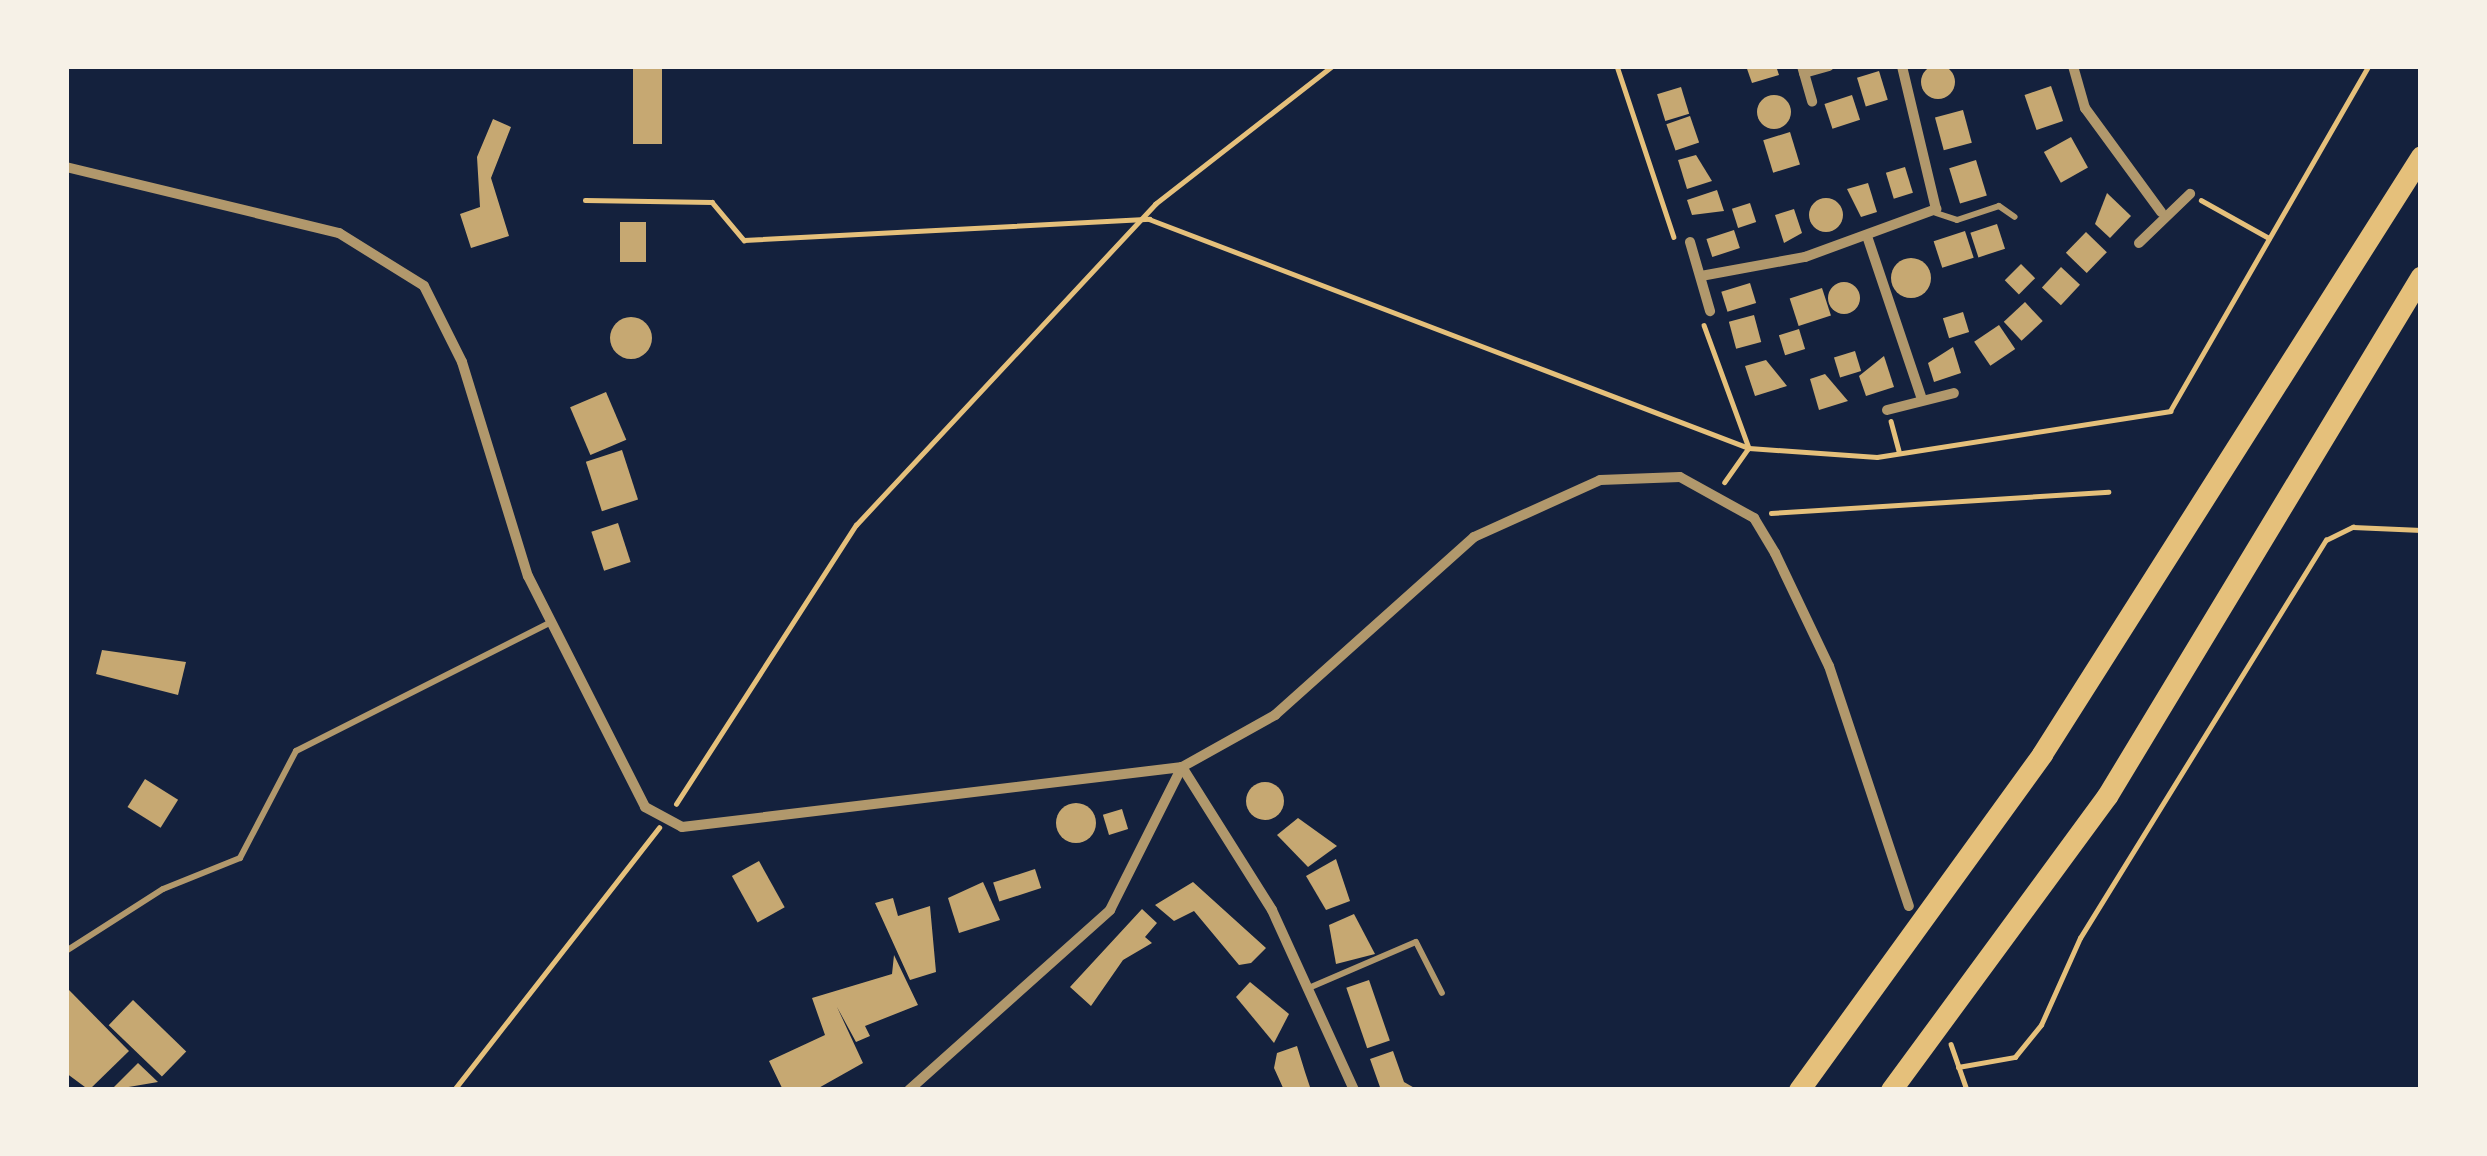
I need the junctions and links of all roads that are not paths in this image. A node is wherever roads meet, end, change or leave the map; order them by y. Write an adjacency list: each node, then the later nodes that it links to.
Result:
1 (1829, 66): 4 (street)
2 (1902, 66): 9 (street)
3 (2073, 66): 10 (street)
4 (1803, 69): 5 (street)
5 (1812, 102)
6 (2421, 156): 29 (highway)
7 (66, 167): 21 (street)
8 (2190, 194): 10 (street)
9 (1933, 212): 11 (lane); 12 (street)
10 (2161, 212): 14 (street)
11 (2015, 217)
12 (1868, 239): 15 (street); 19 (street)
13 (1690, 242): 15 (street)
14 (2139, 243)
15 (1700, 276): 17 (street)
16 (2421, 276): 30 (highway)
17 (1710, 310)
18 (1954, 393): 19 (street)
19 (1922, 399): 20 (street)
20 (1888, 410)
21 (551, 622): 22 (street); 24 (lane)
22 (1182, 767): 23 (street); 25 (street); 27 (street)
23 (1909, 906)
24 (66, 951)
25 (1311, 987): 26 (lane); 28 (street)
26 (1442, 993)
27 (909, 1090)
28 (1354, 1090)
29 (1799, 1090)
30 (1891, 1090)

